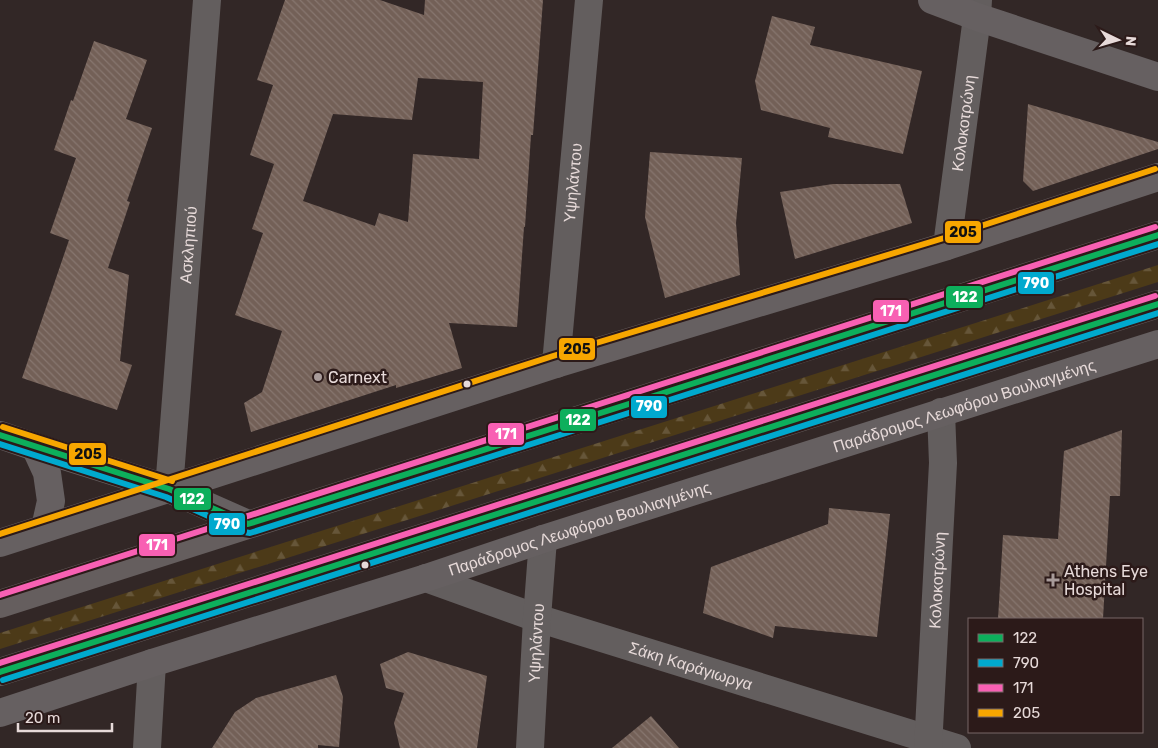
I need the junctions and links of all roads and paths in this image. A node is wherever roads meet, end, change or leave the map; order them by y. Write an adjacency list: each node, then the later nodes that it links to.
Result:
1 (207, 0): 15 (street, Ασκληπιού)
2 (589, 0): 11 (street, Υψηλάντου)
3 (932, 0): 4 (street)
4 (978, 8): 5 (street); 8 (street, Κολοκοτρώνη)
5 (1158, 77)
6 (1158, 177): 8 (street)
7 (1158, 235): 16 (main road)
8 (947, 246): 11 (street)
9 (1158, 304): 24 (main road)
10 (1158, 344): 12 (street, Παράδρομος Λεωφόρου Βουλιαγμένης)
11 (556, 364): 15 (street)
12 (942, 412): 18 (street, Παράδρομος Λεωφόρου Βουλιαγμένης); 26 (street, Κολοκοτρώνη)
13 (0, 435): 14 (street)
14 (35, 447): 15 (street); 17 (street)
15 (169, 489): 16 (street); 17 (street)
16 (248, 524): 21 (main road)
17 (45, 528): 19 (street)
18 (543, 539): 20 (street, Παράδρομος Λεωφόρου Βουλιαγμένης); 22 (street, Υψηλάντου)
19 (0, 543)
20 (426, 578): 22 (street, Σάκη Καράγιωργα); 23 (street, Παράδρομος Λεωφόρου Βουλιαγμένης)
21 (0, 604)
22 (537, 618): 26 (street, Σάκη Καράγιωργα); 28 (street, Υψηλάντου)
23 (152, 663): 25 (street, Παράδρομος Λεωφόρου Βουλιαγμένης); 27 (street)
24 (0, 672)
25 (0, 713)
26 (929, 744): 29 (street, Σάκη Καράγιωργα)
27 (147, 748)
28 (530, 748)
29 (958, 748)

